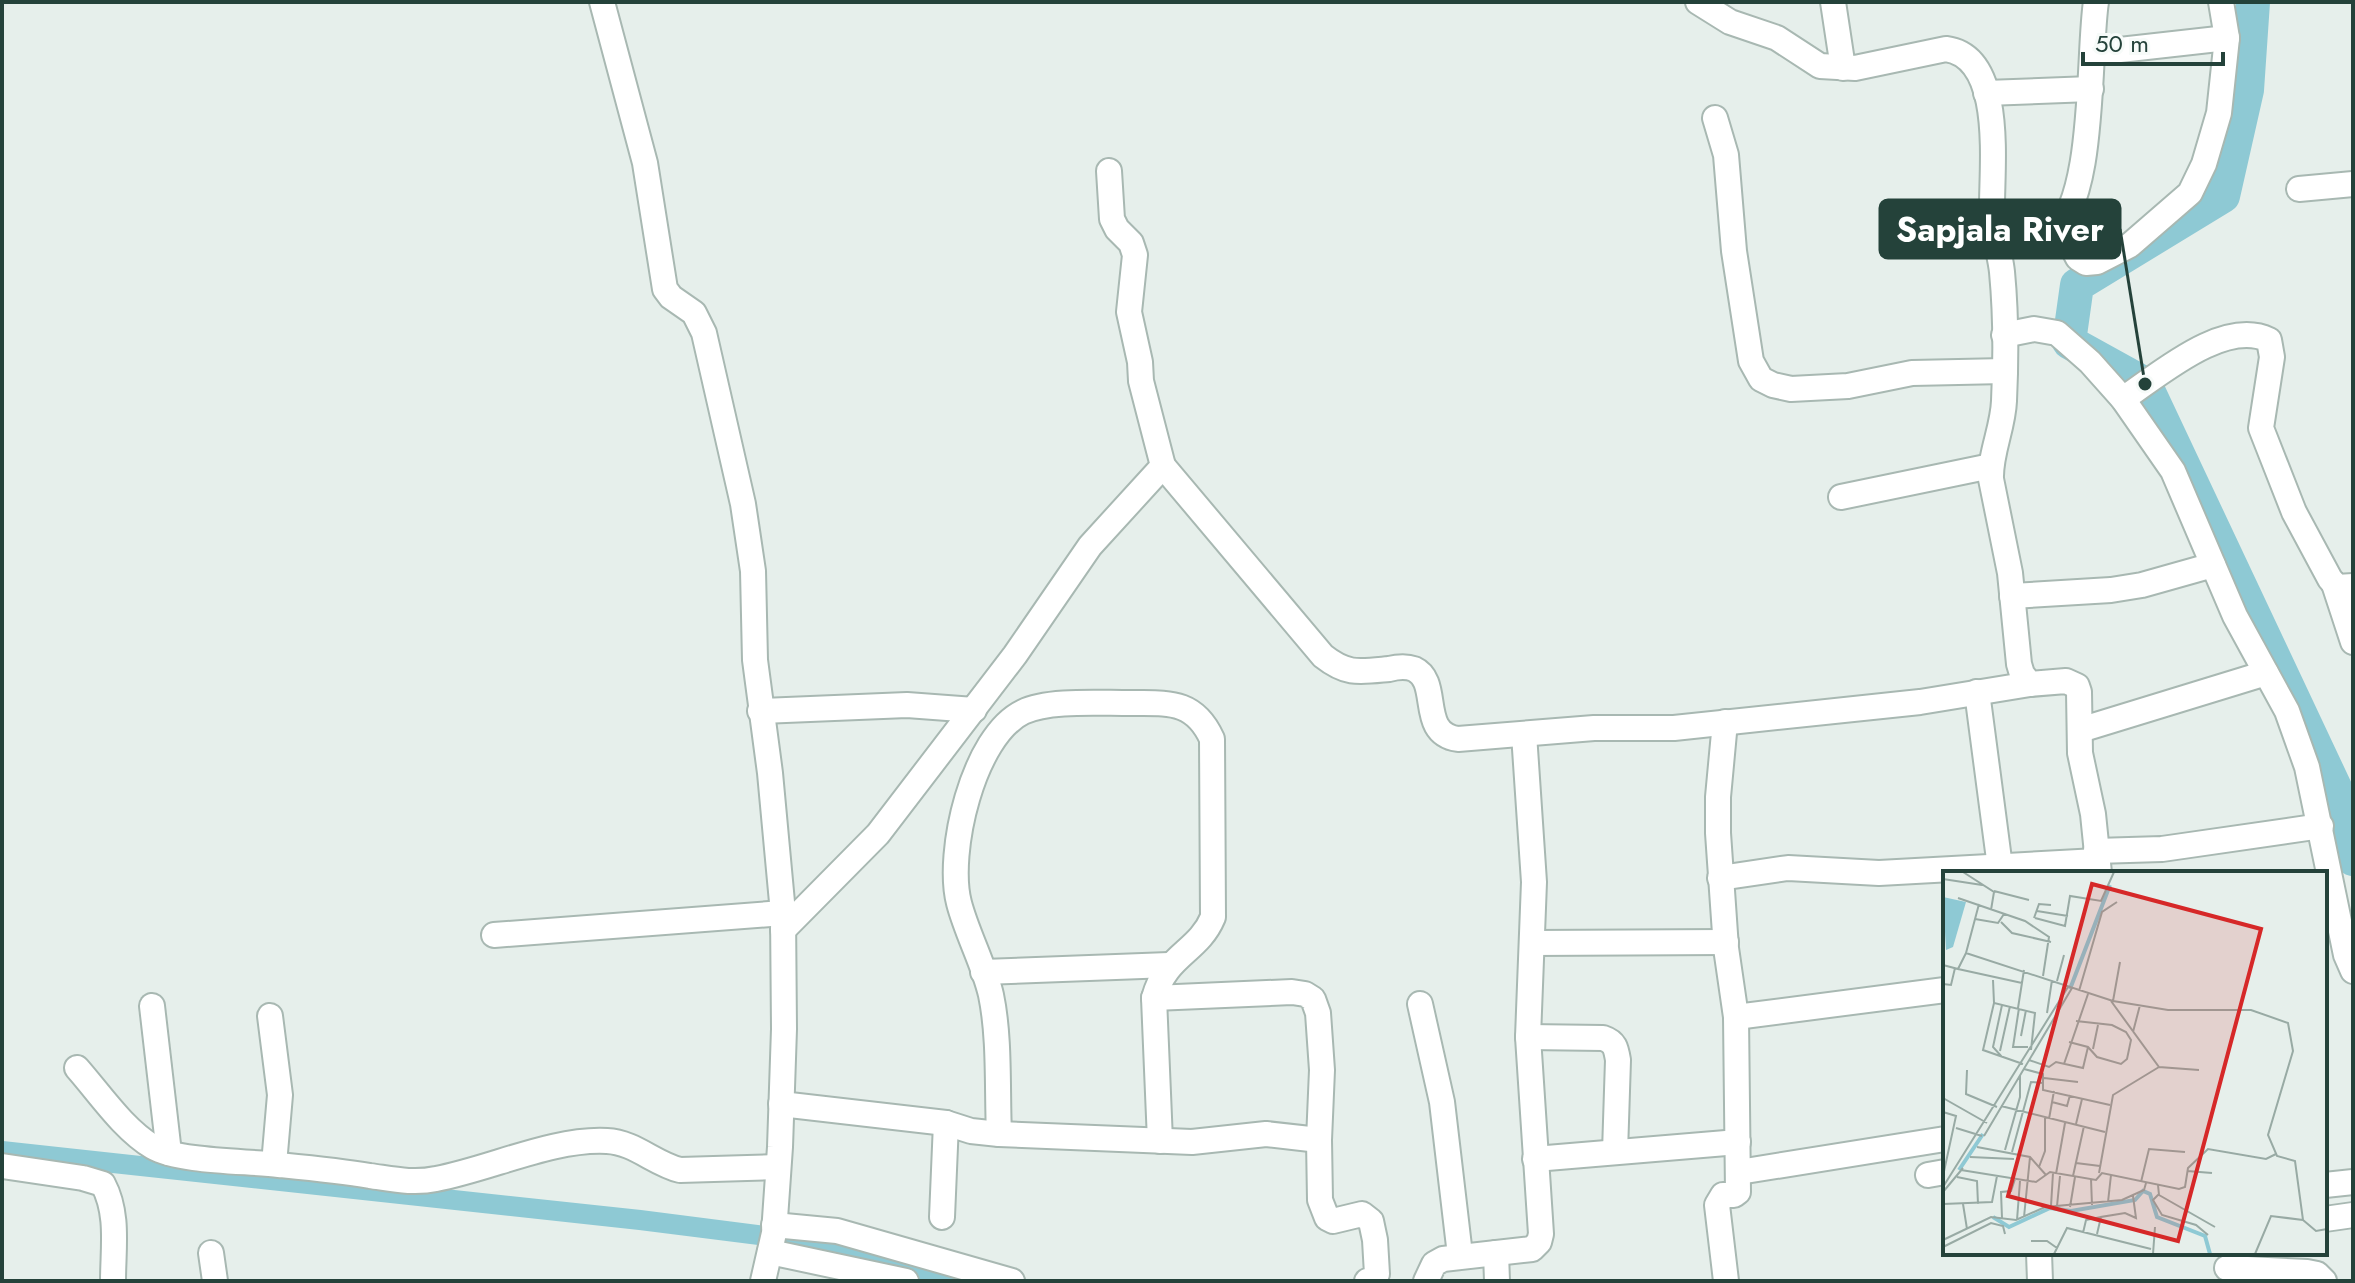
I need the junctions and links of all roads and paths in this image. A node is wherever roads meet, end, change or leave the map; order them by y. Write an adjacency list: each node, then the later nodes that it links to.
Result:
1 (602, 2): 31 (street)
2 (1698, 2): 8 (street)
3 (1833, 2): 8 (street)
4 (2096, 2): 7 (street)
5 (2221, 2): 6 (street)
6 (2227, 38): 7 (street); 15 (street)
7 (2093, 53): 9 (street)
8 (1843, 68): 10 (street)
9 (2091, 89): 10 (street); 15 (street)
10 (1986, 93): 16 (street)
11 (1715, 118): 18 (street)
12 (1109, 171): 20 (street)
13 (2353, 184): 14 (street)
14 (2299, 189)
15 (2060, 224): 16 (street)
16 (1997, 244): 17 (street)
17 (2004, 335): 18 (street); 19 (street)
18 (2005, 371): 21 (street)
19 (2137, 389): 23 (street); 24 (street)
20 (1163, 466): 30 (street); 34 (street)
21 (1991, 466): 22 (street); 25 (street)
22 (1841, 497)
23 (2213, 565): 25 (street); 27 (street)
24 (2343, 585): 26 (street)
25 (2012, 596): 28 (street)
26 (2353, 642)
27 (2266, 673): 33 (street); 35 (street)
28 (2030, 684): 29 (street); 33 (street)
29 (1977, 692): 32 (street); 37 (street)
30 (974, 710): 31 (street); 41 (street)
31 (760, 711): 41 (street)
32 (1725, 722): 34 (street); 39 (street)
33 (2080, 730): 36 (street)
34 (1524, 734): 45 (street)
35 (2321, 826): 36 (street); 38 (street)
36 (2098, 862): 37 (street)
37 (2000, 867): 39 (street)
38 (2326, 871)
39 (1720, 878): 44 (street)
40 (2327, 878): 42 (street)
41 (783, 922): 43 (street); 57 (street)
42 (2332, 922): 46 (street)
43 (494, 935)
44 (1726, 942): 45 (street); 54 (street)
45 (1532, 943): 55 (street)
46 (2342, 964)
47 (1169, 965): 48 (street); 48 (street); 50 (street)
48 (983, 972): 59 (street)
49 (1943, 990): 54 (street)
50 (1154, 998): 61 (street); 62 (street)
51 (1420, 1004): 79 (street)
52 (152, 1006): 65 (street)
53 (270, 1016): 67 (street)
54 (1736, 1017): 63 (street)
55 (1528, 1037): 64 (street); 66 (street)
56 (77, 1068): 65 (street)
57 (781, 1104): 58 (street); 69 (street)
58 (946, 1123): 59 (street); 74 (street)
59 (999, 1134): 62 (street)
60 (1943, 1139): 70 (street)
61 (1319, 1140): 62 (street); 87 (street)
62 (1160, 1141)
63 (1738, 1142): 64 (street); 70 (street)
64 (1615, 1152): 66 (street)
65 (169, 1153): 67 (street)
66 (1535, 1159): 78 (street)
67 (274, 1164): 69 (street)
68 (2, 1166): 82 (street)
69 (778, 1167): 76 (street)
70 (1739, 1172): 90 (street)
71 (2353, 1182): 72 (street)
72 (2327, 1185)
73 (2353, 1215): 75 (street)
74 (942, 1217)
75 (2327, 1219)
76 (772, 1239): 84 (street); 85 (street); 86 (street)
77 (211, 1253): 83 (street)
78 (1496, 1253): 79 (street); 89 (street)
79 (1460, 1255): 88 (street)
80 (2039, 1255): 91 (street)
81 (2227, 1267): 92 (street)
82 (113, 1281)
83 (215, 1281)
84 (763, 1281)
85 (906, 1281)
86 (1012, 1281)
87 (1367, 1281)
88 (1426, 1281)
89 (1497, 1281)
90 (1726, 1281)
91 (2040, 1281)
92 (2324, 1281)

